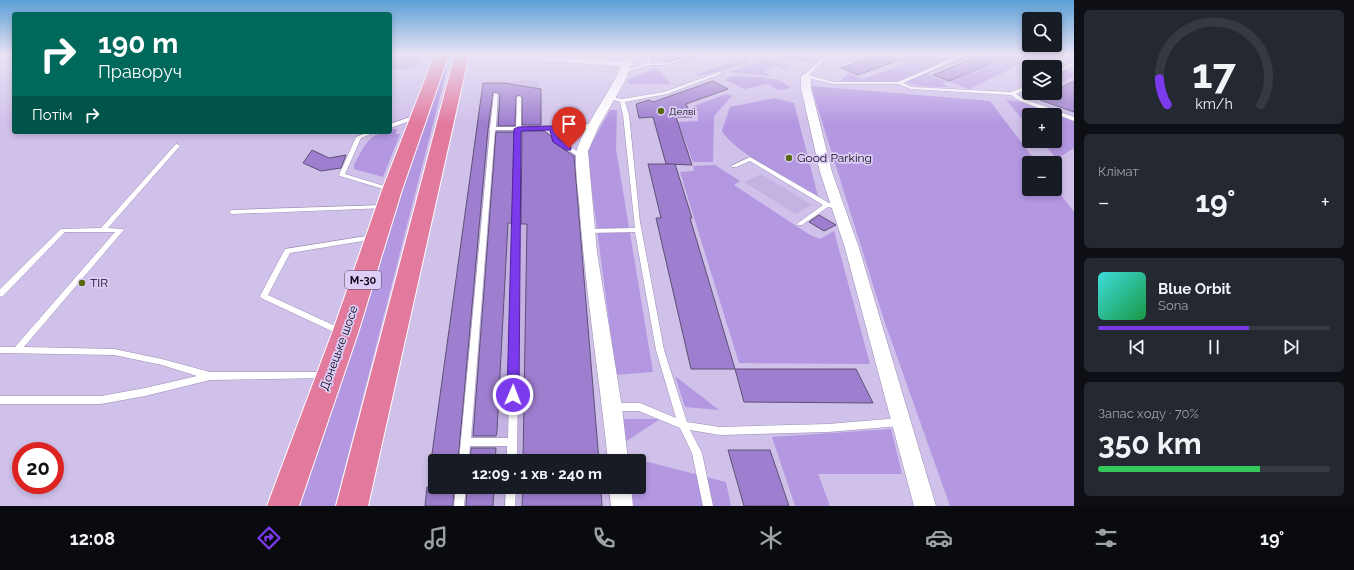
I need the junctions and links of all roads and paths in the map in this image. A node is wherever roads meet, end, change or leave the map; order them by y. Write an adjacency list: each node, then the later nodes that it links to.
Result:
1 (434, 78): 14 (highway, Донецьке шосе / М-30)
2 (456, 78): 52 (highway)
3 (623, 78): 13 (street)
4 (706, 78): 13 (lane)
5 (806, 78): 26 (street)
6 (812, 78): 8 (lane)
7 (909, 78): 8 (lane)
8 (900, 82): 11 (lane)
9 (1022, 90): 11 (lane)
10 (496, 94): 19 (lane)
11 (1012, 94): 15 (lane)
12 (519, 97): 20 (lane)
13 (616, 99): 17 (street); 30 (lane)
14 (421, 115): 16 (lane); 25 (highway, Донецьке шосе / М-30)
15 (1074, 119)
16 (392, 125)
17 (593, 126): 18 (lane); 23 (street)
18 (554, 128): 20 (lane); 23 (lane)
19 (492, 129): 20 (lane); 43 (lane)
20 (518, 129): 44 (lane)
21 (367, 134): 25 (lane)
22 (177, 146): 29 (lane)
23 (582, 156): 31 (street)
24 (734, 166): 26 (lane)
25 (390, 199): 27 (lane); 32 (highway, Донецьке шосе / М-30)
26 (832, 206): 28 (lane); 41 (street)
27 (232, 212)
28 (800, 224)
29 (103, 230): 33 (lane); 36 (lane)
30 (638, 230): 31 (lane); 42 (lane)
31 (588, 231): 40 (street)
32 (378, 237): 34 (highway, Донецьке шосе / М-30); 34 (lane)
33 (0, 294)
34 (345, 333): 37 (highway, Донецьке шосе / М-30)
35 (0, 350): 36 (lane)
36 (17, 350): 38 (lane)
37 (328, 375): 38 (lane); 51 (highway, Донецьке шосе / М-30)
38 (210, 376): 39 (lane)
39 (0, 400)
40 (612, 407): 42 (lane); 47 (street)
41 (900, 422): 42 (lane); 57 (street)
42 (683, 425): 56 (lane)
43 (466, 442): 44 (lane); 45 (lane)
44 (512, 442): 46 (lane)
45 (465, 454)
46 (512, 454)
47 (617, 454)
48 (460, 494): 53 (lane)
49 (511, 494): 54 (lane)
50 (621, 494): 55 (street)
51 (283, 506)
52 (352, 506)
53 (459, 506)
54 (510, 506)
55 (622, 506)
56 (708, 506)
57 (925, 506)

